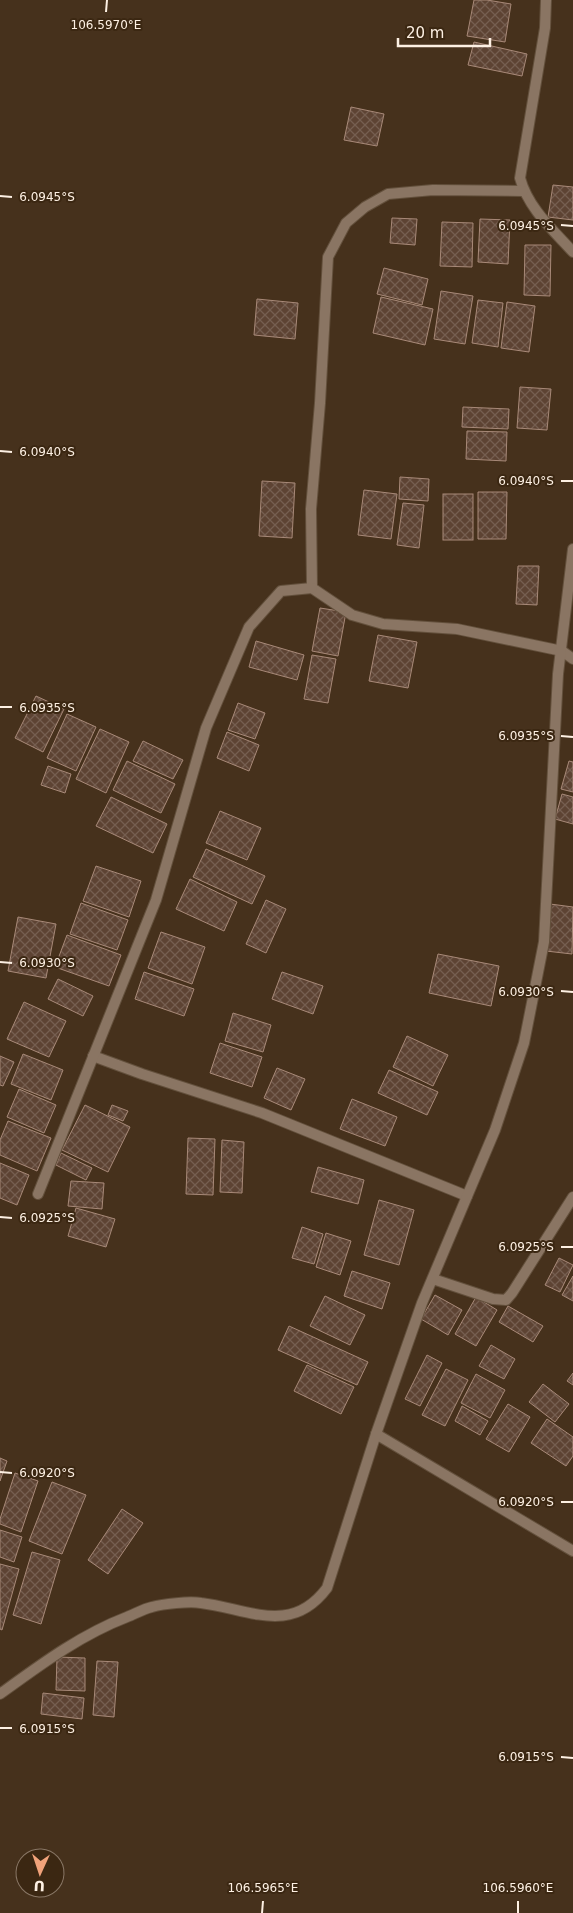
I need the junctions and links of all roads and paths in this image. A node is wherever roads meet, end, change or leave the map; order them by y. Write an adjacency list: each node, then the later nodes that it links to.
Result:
1 (546, 0): 2 (street)
2 (523, 191): 3 (street); 5 (street)
3 (573, 252)
4 (573, 549): 6 (street)
5 (312, 588): 6 (street); 8 (street)
6 (562, 651): 7 (street); 10 (street)
7 (573, 659)
8 (94, 1056): 9 (street); 10 (street)
9 (38, 1194)
10 (467, 1196): 12 (street)
11 (573, 1197): 12 (street)
12 (433, 1279): 13 (street)
13 (376, 1434): 14 (street); 15 (street)
14 (573, 1552)
15 (0, 1694)

